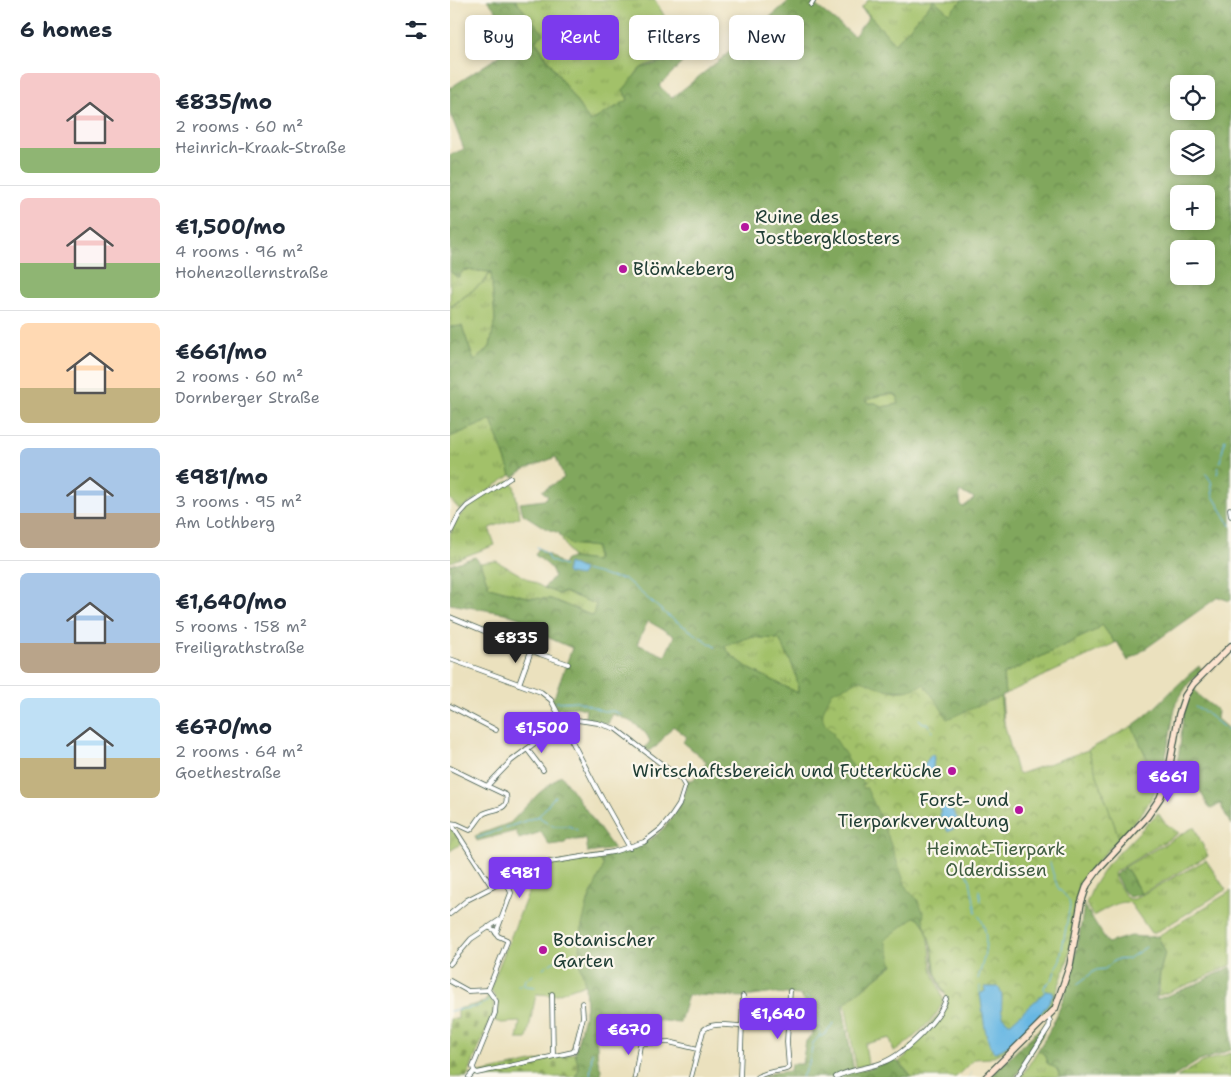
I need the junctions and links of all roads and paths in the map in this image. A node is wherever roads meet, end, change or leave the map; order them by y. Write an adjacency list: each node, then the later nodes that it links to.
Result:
1 (814, 0): 2 (street)
2 (811, 4)
3 (510, 478): 6 (street)
4 (1230, 509): 5 (street)
5 (1231, 516)
6 (450, 532)
7 (450, 617): 9 (street)
8 (1231, 646): 36 (main road)
9 (531, 651): 11 (street); 12 (street)
10 (450, 659): 12 (street)
11 (568, 664)
12 (519, 684): 14 (street)
13 (450, 706): 15 (street)
14 (562, 721): 16 (street); 21 (street); 21 (street)
15 (496, 730)
16 (527, 749): 18 (street); 19 (street)
17 (450, 768): 19 (street)
18 (543, 770)
19 (487, 786): 20 (street)
20 (452, 824): 23 (street)
21 (630, 848): 22 (street)
22 (506, 879): 23 (street); 25 (street)
23 (492, 887): 24 (street)
24 (450, 914)
25 (502, 919): 26 (street); 27 (street)
26 (488, 927): 27 (street); 28 (street)
27 (496, 933): 30 (street)
28 (450, 964)
29 (450, 981): 30 (street)
30 (488, 990): 40 (street)
31 (790, 991): 45 (street)
32 (552, 994): 39 (street)
33 (743, 996): 37 (street)
34 (946, 999): 46 (street)
35 (582, 1003): 39 (street)
36 (1048, 1016): 47 (main road); 48 (street)
37 (742, 1026): 38 (street); 44 (street)
38 (698, 1050): 42 (street); 43 (street)
39 (553, 1056): 40 (street)
40 (474, 1071): 41 (street)
41 (469, 1077)
42 (635, 1077)
43 (690, 1077)
44 (740, 1077)
45 (758, 1077)
46 (836, 1077)
47 (986, 1077)
48 (1017, 1077)

